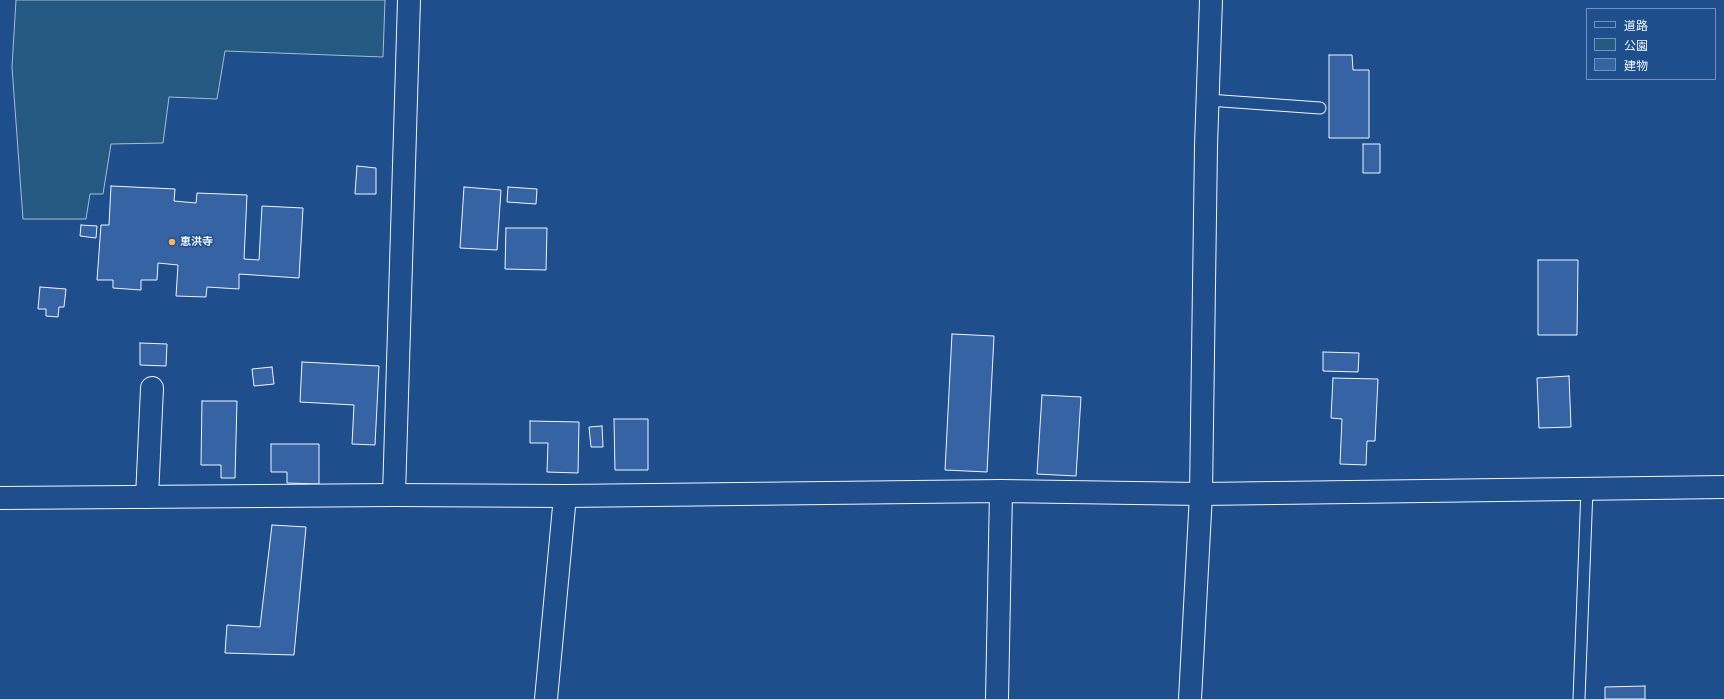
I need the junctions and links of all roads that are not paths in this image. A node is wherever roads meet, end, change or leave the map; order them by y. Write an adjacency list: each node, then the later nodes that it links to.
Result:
1 (409, 0): 10 (street)
2 (1211, 0): 3 (street)
3 (1208, 100): 4 (lane); 9 (street)
4 (1320, 108)
5 (152, 388): 12 (street)
6 (1724, 487): 7 (street)
7 (1587, 489): 9 (street); 17 (lane)
8 (1001, 491): 9 (street); 11 (street); 15 (street)
9 (1200, 494): 16 (street)
10 (394, 495): 11 (street); 12 (street)
11 (565, 496): 14 (street)
12 (147, 497): 13 (street)
13 (0, 498)
14 (546, 699)
15 (997, 699)
16 (1190, 699)
17 (1579, 699)

